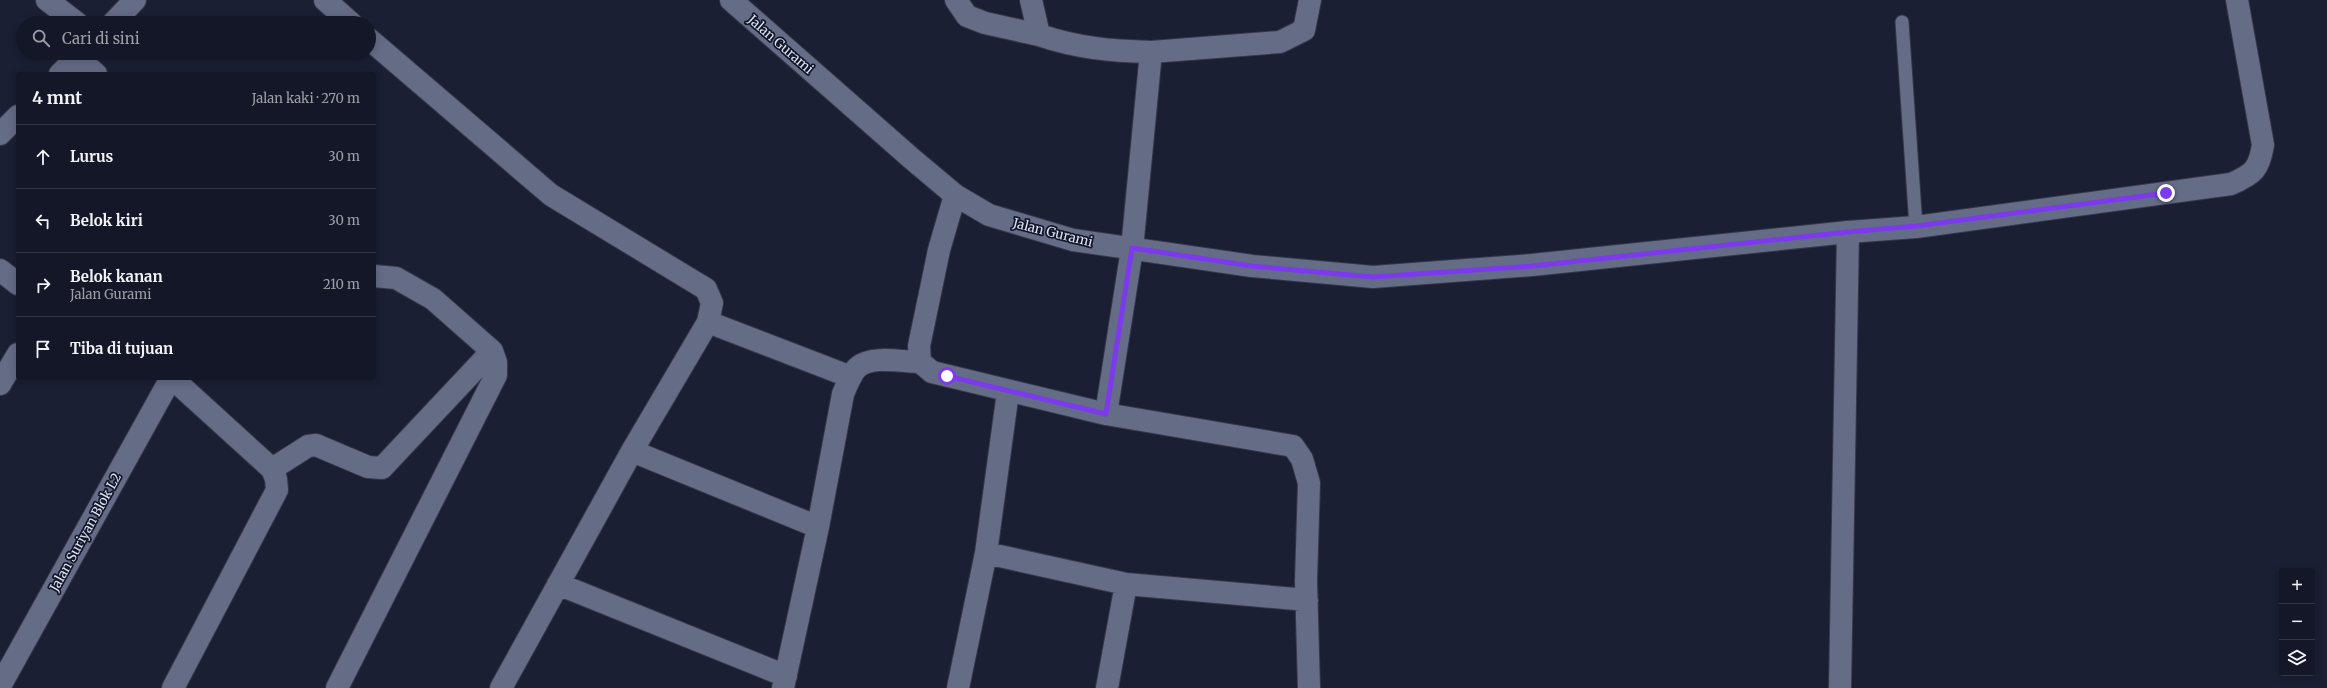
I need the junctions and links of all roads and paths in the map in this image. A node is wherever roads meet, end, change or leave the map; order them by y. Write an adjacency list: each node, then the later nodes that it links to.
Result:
1 (47, 0): 9 (street)
2 (325, 0): 11 (street)
3 (731, 0): 22 (street, Jalan Gurami)
4 (956, 0): 13 (street)
5 (1031, 0): 13 (street)
6 (1310, 0): 15 (street)
7 (2237, 0): 23 (street, Jalan Gurami)
8 (132, 2): 10 (street)
9 (68, 16)
10 (119, 16)
11 (343, 16)
12 (1902, 22): 23 (lane)
13 (1039, 35): 15 (street)
14 (376, 45): 29 (street)
15 (1150, 52): 25 (street)
16 (74, 60): 18 (street)
17 (83, 60): 19 (street)
18 (62, 72)
19 (94, 72)
20 (16, 118): 21 (street)
21 (0, 134)
22 (955, 195): 25 (street, Jalan Gurami); 32 (street)
23 (1916, 226): 24 (street, Jalan Gurami)
24 (1848, 232): 25 (street, Jalan Gurami); 54 (street)
25 (1132, 248): 38 (street)
26 (0, 270): 28 (street)
27 (376, 276): 30 (street)
28 (16, 282)
29 (708, 322): 33 (street); 39 (street)
30 (492, 351): 40 (street); 49 (street)
31 (16, 357): 36 (street)
32 (920, 362): 33 (street); 37 (street)
33 (851, 377): 41 (street)
34 (170, 380): 47 (street, Jalan Suriyan Blok L2)
35 (173, 380): 40 (street)
36 (0, 384)
37 (1008, 392): 38 (street); 42 (street)
38 (1106, 414): 45 (street)
39 (632, 451): 41 (street); 43 (street)
40 (272, 469): 48 (street)
41 (818, 527): 46 (street)
42 (986, 553): 44 (street); 51 (street)
43 (558, 584): 46 (street); 50 (street)
44 (1126, 584): 45 (street); 52 (street)
45 (1307, 600): 53 (street)
46 (785, 682)
47 (0, 686)
48 (173, 688)
49 (337, 688)
50 (501, 688)
51 (958, 688)
52 (1107, 688)
53 (1309, 688)
54 (1840, 688)

